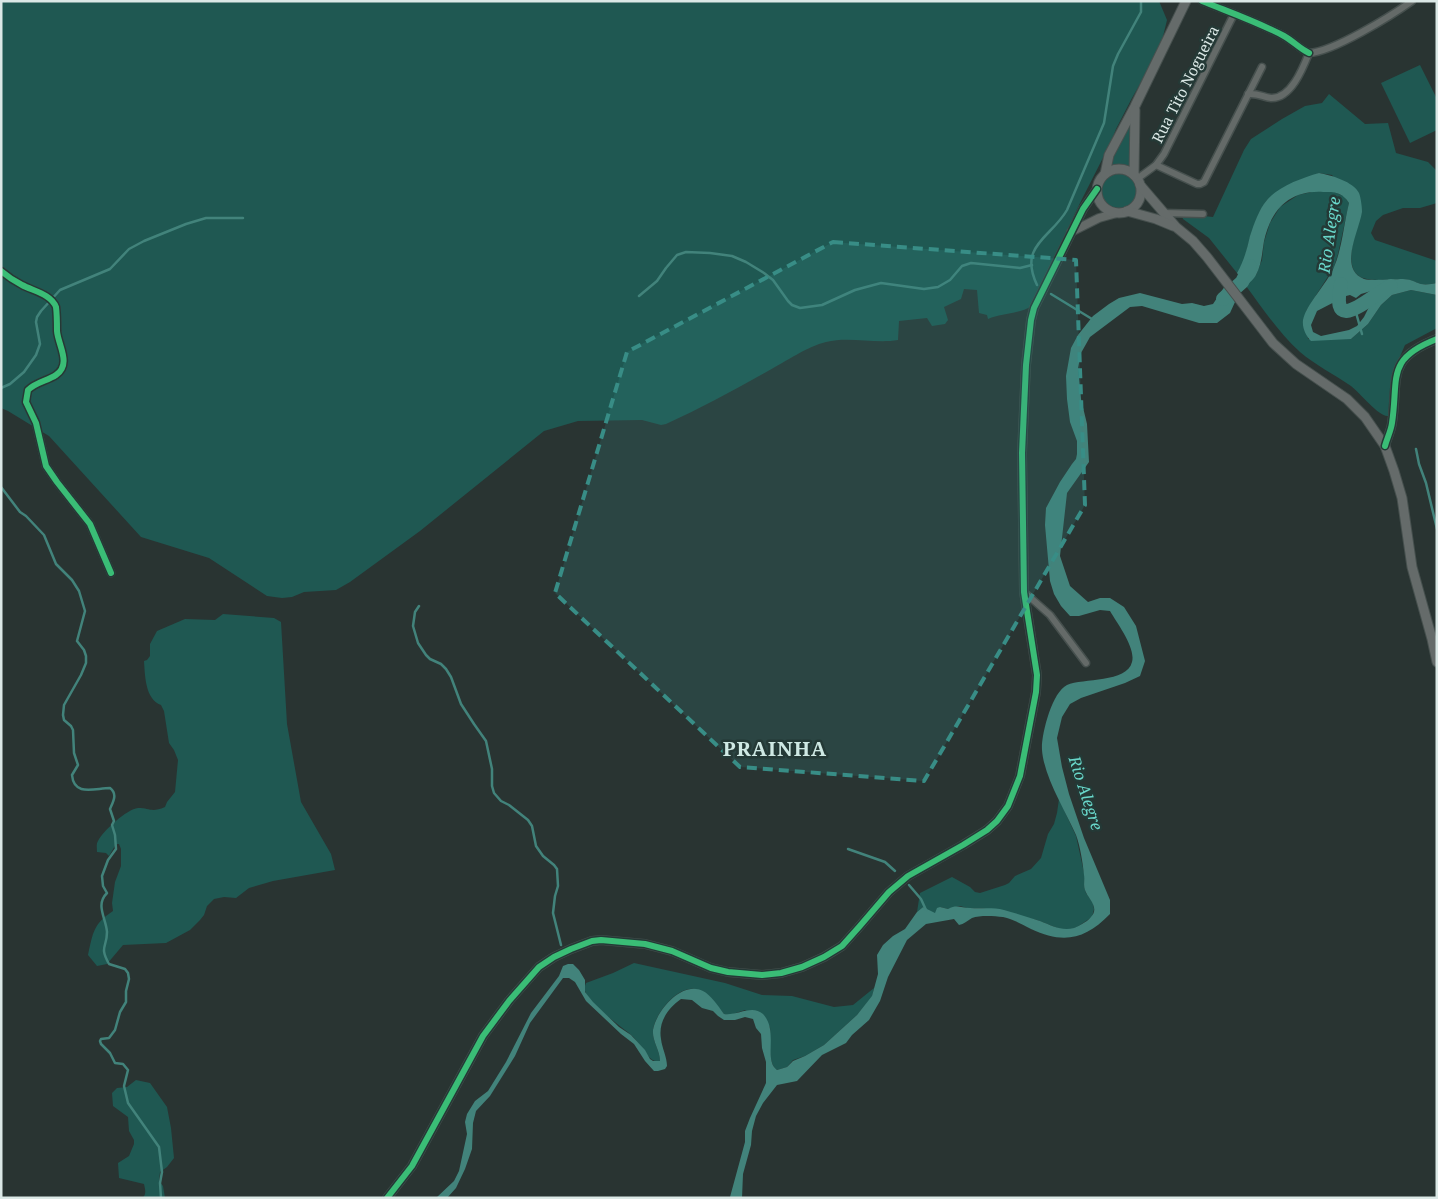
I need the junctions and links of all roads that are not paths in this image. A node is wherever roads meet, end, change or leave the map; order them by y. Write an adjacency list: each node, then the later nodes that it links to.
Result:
1 (1186, 1): 8 (main road)
2 (1202, 1): 4 (street)
3 (1412, 1): 5 (street)
4 (1234, 14): 5 (street); 9 (street, Rua Tito Nogueira)
5 (1309, 54): 7 (street)
6 (1262, 67): 7 (street)
7 (1248, 94): 9 (street)
8 (1135, 106): 10 (main road); 11 (main road)
9 (1156, 165): 11 (street, Rua Tito Nogueira)
10 (1104, 174): 11 (main road); 12 (main road)
11 (1137, 180): 13 (main road); 15 (main road)
12 (1097, 189): 14 (main road); 18 (street)
13 (1127, 212): 14 (main road); 17 (main road)
14 (1117, 213): 18 (street)
15 (1164, 213): 16 (street); 17 (main road)
16 (1203, 214)
17 (1176, 227): 21 (main road)
18 (1071, 232): 23 (street)
19 (1, 271): 22 (street)
20 (1437, 339): 21 (street)
21 (1385, 446): 24 (main road)
22 (110, 573)
23 (1024, 592): 25 (street); 26 (street)
24 (1437, 662)
25 (1086, 663)
26 (387, 1198)

